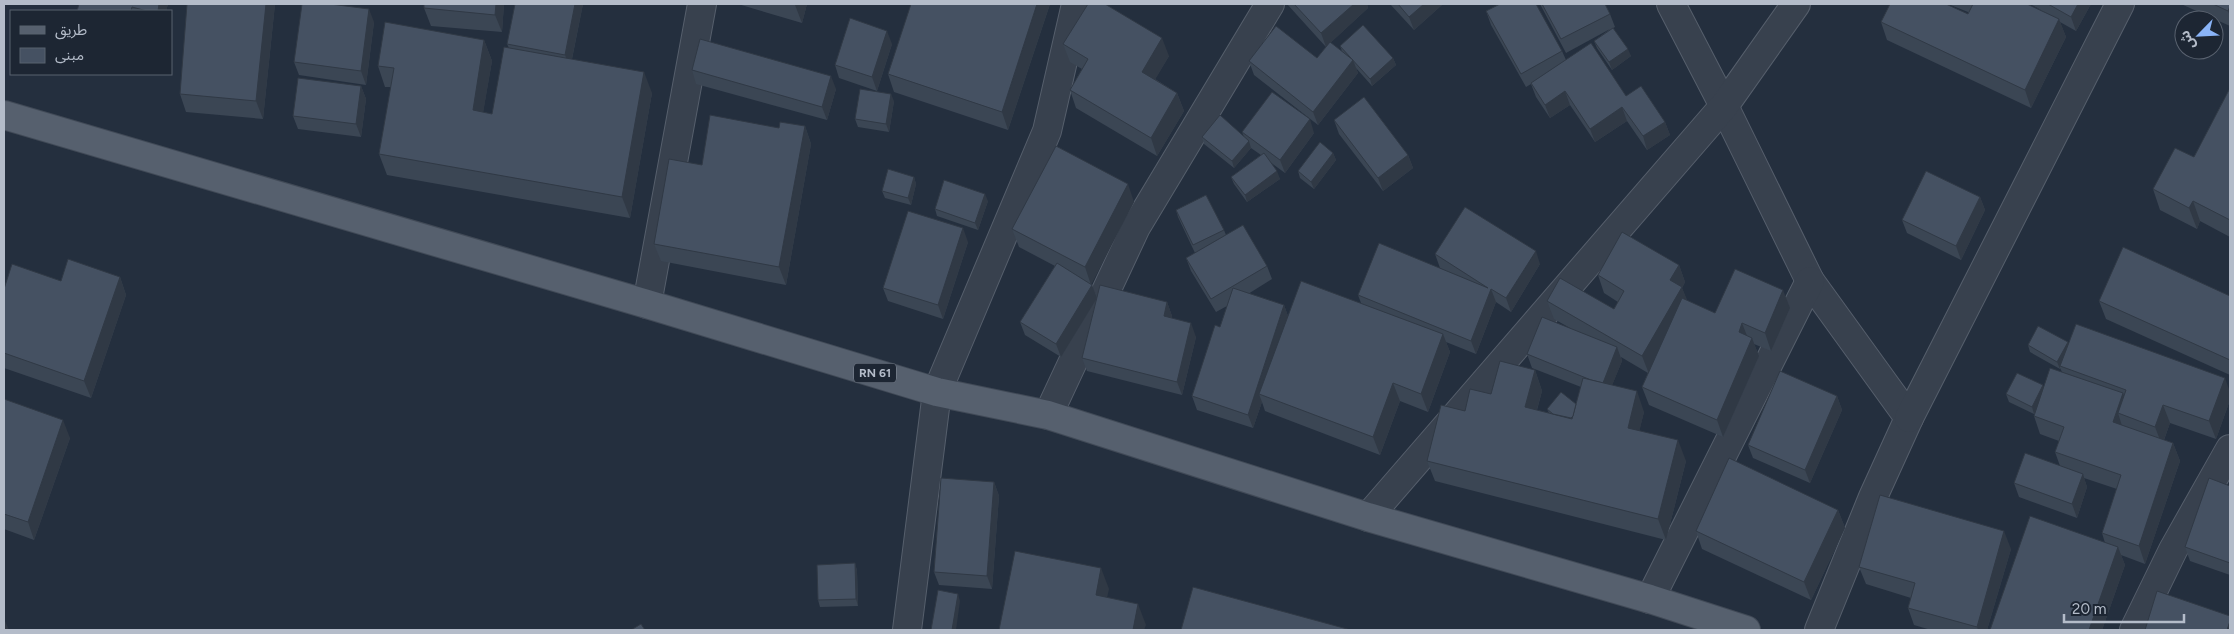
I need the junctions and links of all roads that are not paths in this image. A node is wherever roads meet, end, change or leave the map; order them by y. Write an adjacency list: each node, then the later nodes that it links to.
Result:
1 (702, 4): 10 (street)
2 (1076, 4): 11 (street)
3 (1270, 4): 12 (street)
4 (1671, 4): 7 (street)
5 (1796, 4): 7 (street)
6 (2120, 4): 13 (street)
7 (1724, 106): 9 (street); 15 (street)
8 (4, 115): 10 (main road, RN 61)
9 (1810, 281): 13 (street); 16 (street)
10 (647, 304): 11 (main road, RN 61)
11 (937, 392): 12 (main road, RN 61); 17 (street)
12 (1048, 415): 15 (main road, RN 61)
13 (1908, 418): 19 (street)
14 (2230, 448): 20 (street)
15 (1368, 517): 16 (main road, RN 61)
16 (1650, 599): 18 (main road, RN 61)
17 (907, 630)
18 (1746, 630)
19 (1819, 630)
20 (2134, 630)

